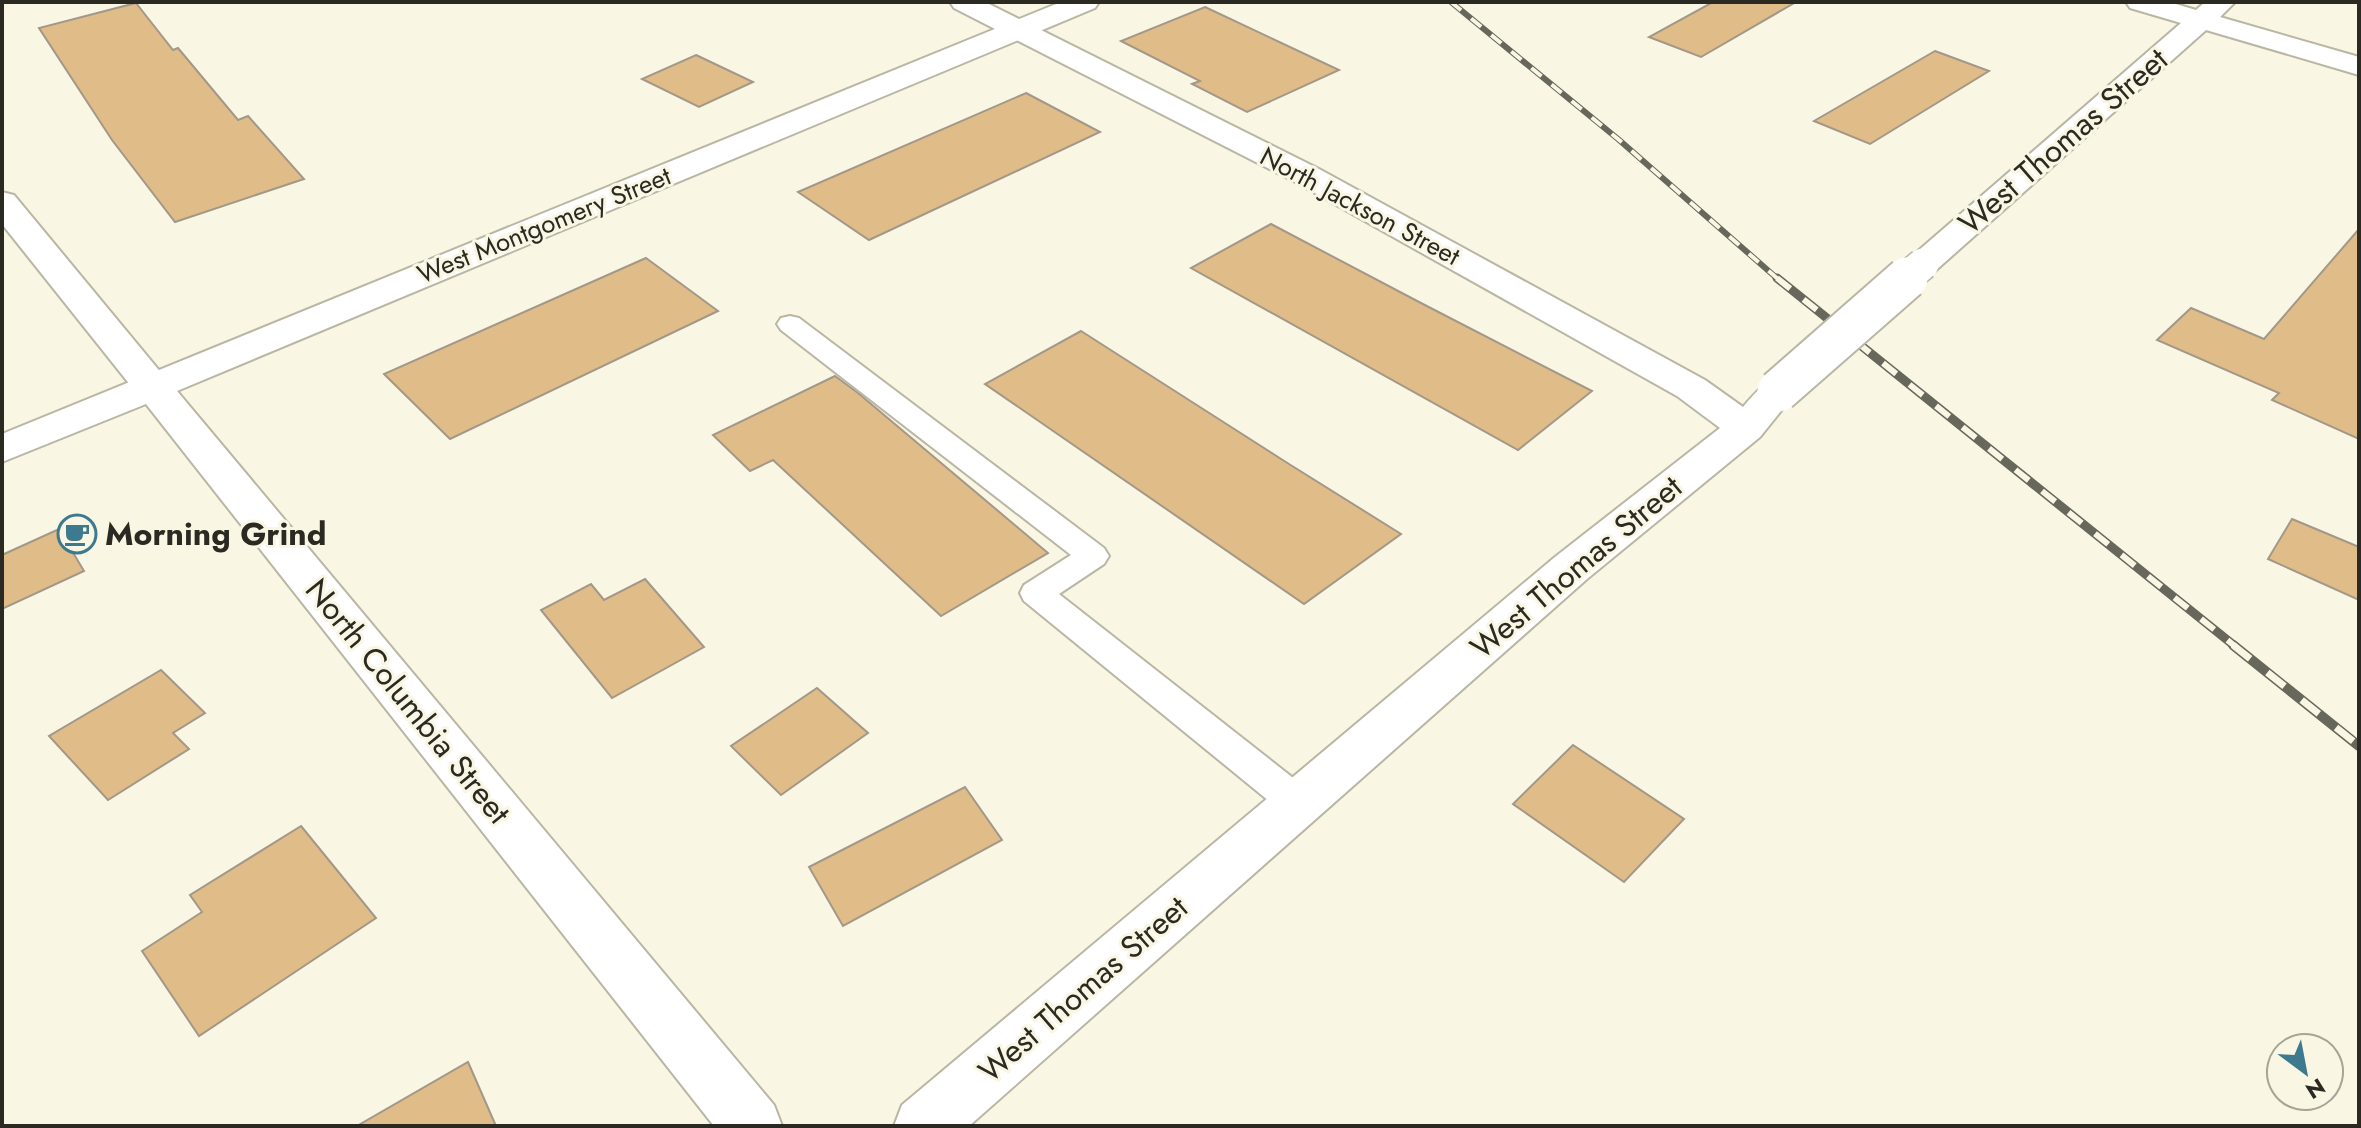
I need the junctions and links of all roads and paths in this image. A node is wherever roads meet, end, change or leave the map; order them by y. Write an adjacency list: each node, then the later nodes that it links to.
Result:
1 (964, 2): 5 (street, North Jackson Street)
2 (1085, 2): 5 (street, West Montgomery Street)
3 (2140, 2): 4 (street)
4 (2210, 11): 6 (street); 10 (street, West Thomas Street, bridge)
5 (1016, 30): 9 (street, West Montgomery Street); 10 (street, North Jackson Street)
6 (2359, 66)
7 (2, 202): 9 (street, North Columbia Street)
8 (790, 324): 12 (lane)
9 (153, 388): 11 (street, West Montgomery Street); 13 (street, North Columbia Street)
10 (1746, 428): 12 (street, West Thomas Street)
11 (2, 449)
12 (1298, 803): 14 (street, West Thomas Street)
13 (752, 1126)
14 (924, 1126)

